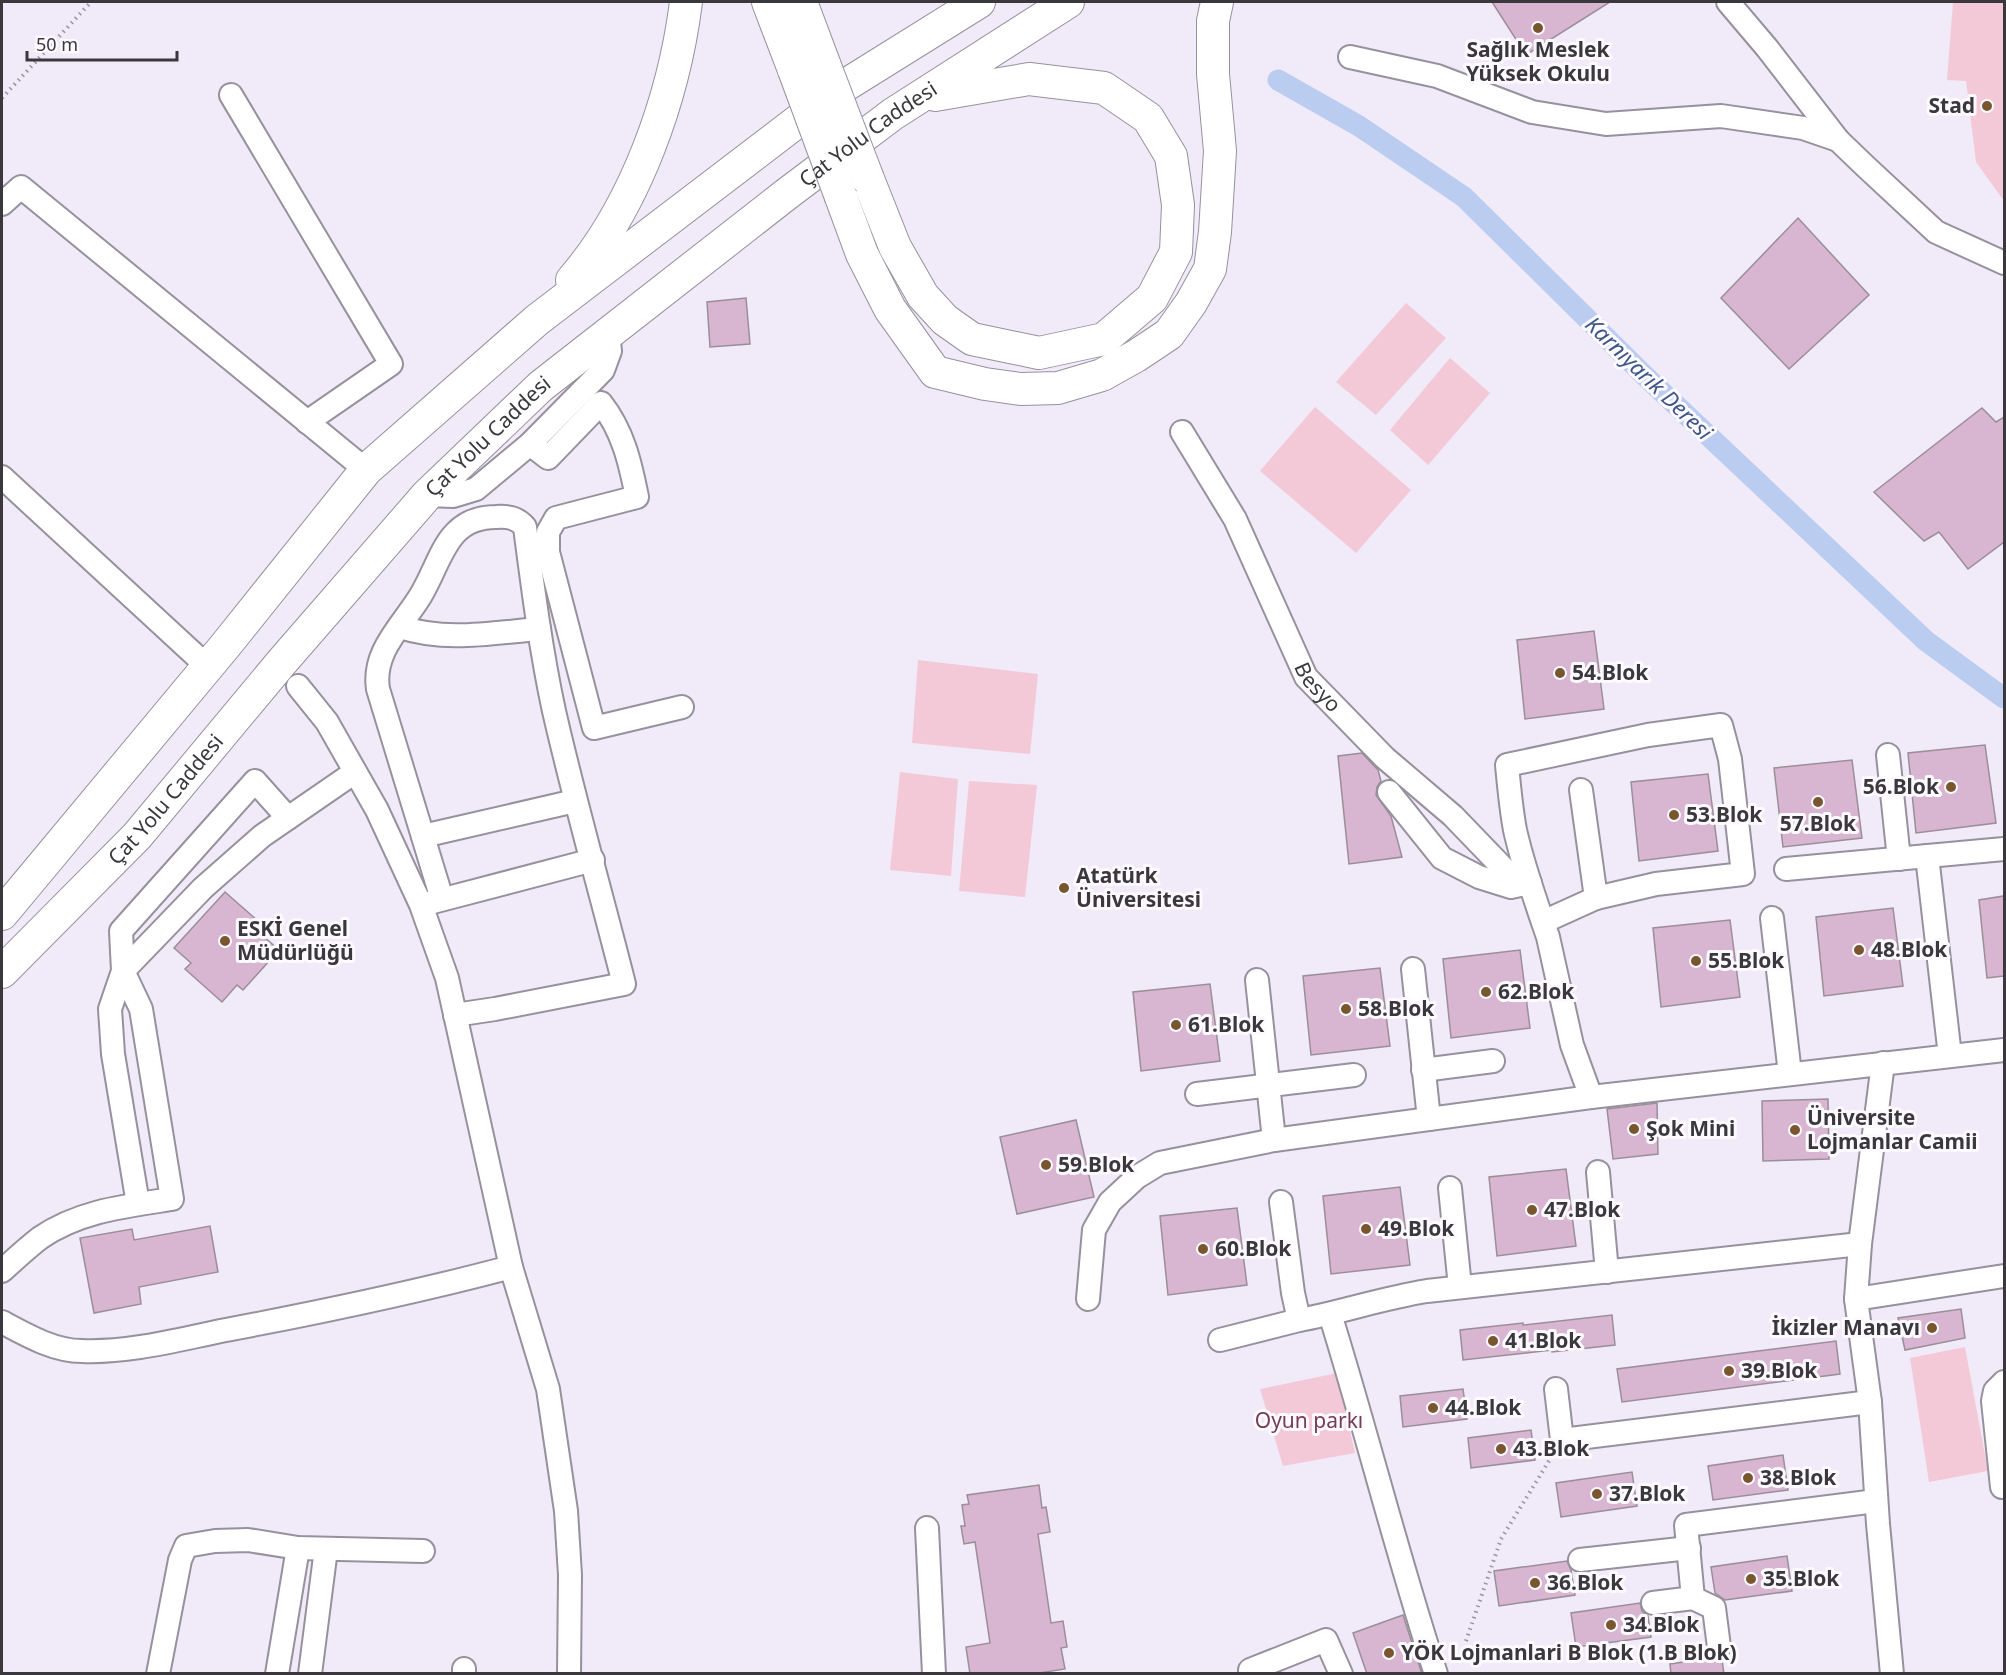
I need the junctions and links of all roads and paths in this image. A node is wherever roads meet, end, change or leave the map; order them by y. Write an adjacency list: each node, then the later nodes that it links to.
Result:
1 (91, 2): 12 (path)
2 (686, 2): 16 (highway)
3 (768, 2): 7 (highway, bridge)
4 (801, 2): 11 (highway, bridge)
5 (979, 2): 16 (highway)
6 (1068, 2): 11 (highway, Çat Yolu Caddesi)
7 (1217, 2)
8 (1728, 2): 13 (street)
9 (1350, 57): 13 (street)
10 (231, 95): 18 (street)
11 (922, 97): 17 (highway, Çat Yolu Caddesi)
12 (2, 98)
13 (1838, 140): 15 (street)
14 (2, 204): 18 (street)
15 (2004, 263)
16 (537, 320): 21 (highway)
17 (608, 333): 20 (street); 23 (highway, Çat Yolu Caddesi)
18 (307, 422): 21 (street)
19 (1182, 432): 41 (street, Besyo)
20 (530, 444): 23 (street); 28 (street)
21 (366, 470): 26 (highway)
22 (2, 477): 26 (street)
23 (427, 495): 49 (highway, Çat Yolu Caddesi)
24 (400, 627): 25 (street); 25 (street); 35 (street)
25 (539, 629): 33 (street)
26 (207, 667): 44 (highway)
27 (298, 687): 30 (street)
28 (682, 707)
29 (1888, 755): 38 (street)
30 (355, 772): 34 (street); 43 (street)
31 (1581, 790): 42 (street)
32 (1389, 792): 41 (street)
33 (575, 801): 35 (street); 39 (street)
34 (288, 818): 48 (street); 48 (street)
35 (423, 836): 43 (street)
36 (2004, 849): 37 (street)
37 (1927, 856): 38 (street); 53 (street)
38 (1899, 859): 40 (street)
39 (593, 860): 43 (street); 51 (street)
40 (1785, 870)
41 (1530, 883): 42 (street); 46 (street)
42 (1596, 898): 46 (street)
43 (431, 902): 51 (street)
44 (2, 914)
45 (1772, 918): 57 (street)
46 (1543, 922): 61 (street)
47 (1413, 969): 56 (street)
48 (123, 970): 67 (street); 67 (street)
49 (2, 972)
50 (1257, 980): 59 (street)
51 (456, 1015): 69 (street)
52 (2004, 1050): 53 (street)
53 (1950, 1056): 55 (street)
54 (1493, 1061): 56 (street)
55 (1883, 1063): 57 (street); 68 (street)
56 (1423, 1070): 62 (street)
57 (1790, 1074): 61 (street)
58 (1354, 1075): 59 (street)
59 (1268, 1085): 60 (street); 63 (street)
60 (1197, 1094)
61 (1591, 1097): 62 (street)
62 (1429, 1119): 63 (street)
63 (1274, 1140): 74 (street)
64 (1598, 1172): 71 (street)
65 (1450, 1188): 73 (street)
66 (1281, 1202): 77 (street)
67 (138, 1204): 70 (street)
68 (1860, 1244): 71 (street); 75 (street)
69 (511, 1267): 78 (street); 99 (street)
70 (2, 1271)
71 (1607, 1272): 73 (street)
72 (2004, 1276): 75 (street)
73 (1460, 1287): 76 (street)
74 (1088, 1299)
75 (1856, 1299): 82 (street)
76 (1330, 1314): 77 (street); 103 (street)
77 (1299, 1320): 79 (street)
78 (2, 1323)
79 (1220, 1340)
80 (2004, 1382): 84 (street)
81 (1556, 1389): 83 (street)
82 (1870, 1402): 83 (street); 85 (street)
83 (1562, 1440): 94 (path)
84 (2004, 1487)
85 (1876, 1501): 88 (street); 104 (street)
86 (927, 1528): 100 (street)
87 (298, 1548): 89 (street); 96 (street); 97 (street)
88 (1689, 1548): 91 (street); 92 (street)
89 (326, 1549): 90 (street); 98 (street)
90 (423, 1551)
91 (1580, 1560)
92 (1694, 1598): 93 (street); 95 (street)
93 (1653, 1603)
94 (1466, 1641)
95 (1719, 1647)
96 (158, 1674)
97 (277, 1674)
98 (310, 1674)
99 (569, 1674)
100 (934, 1674)
101 (1251, 1674): 102 (street)
102 (1341, 1674)
103 (1436, 1674)
104 (1892, 1674)

